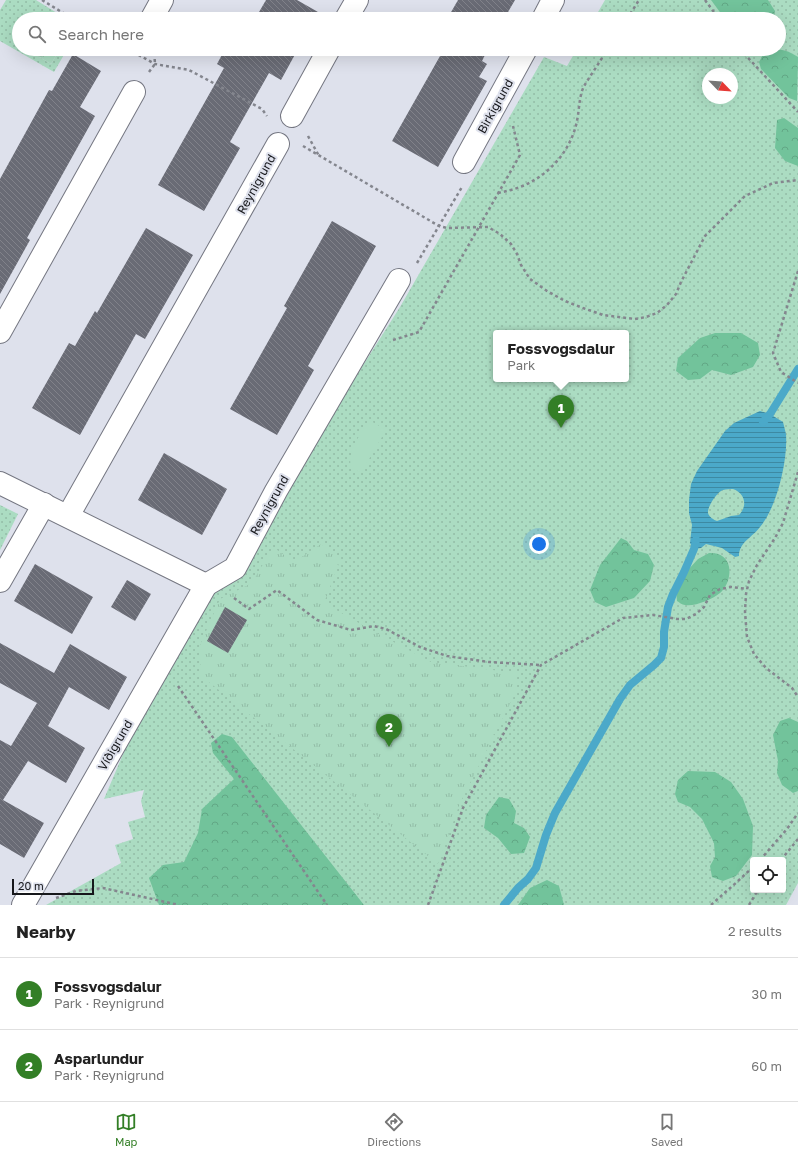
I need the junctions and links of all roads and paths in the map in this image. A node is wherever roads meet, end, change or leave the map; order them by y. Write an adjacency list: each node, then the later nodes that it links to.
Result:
1 (42, 0): 6 (path)
2 (357, 0): 7 (street)
3 (553, 0): 8 (street)
4 (639, 0): 9 (path)
5 (705, 0): 10 (path)
6 (62, 12)
7 (350, 12)
8 (547, 12)
9 (631, 12)
10 (714, 12)
11 (325, 56): 17 (street)
12 (522, 56): 19 (street, Birkigrund)
13 (604, 56): 21 (path)
14 (746, 56): 16 (path)
15 (134, 92): 25 (street)
16 (798, 112)
17 (292, 116)
18 (278, 144): 30 (street, Reynigrund)
19 (464, 162): 22 (path)
20 (798, 180): 22 (path)
21 (498, 194)
22 (439, 226): 24 (path)
23 (798, 270): 26 (path)
24 (399, 280): 32 (street, Reynigrund)
25 (0, 332)
26 (798, 383)
27 (798, 472): 33 (path)
28 (0, 483): 29 (street)
29 (44, 504): 30 (street); 31 (street)
30 (68, 516): 32 (street)
31 (0, 581)
32 (206, 585): 36 (street, Víðigrund)
33 (747, 588): 35 (path); 37 (path)
34 (228, 595): 35 (path)
35 (541, 666): 47 (path)
36 (160, 667): 44 (street, Víðigrund); 46 (path)
37 (798, 697)
38 (798, 814): 40 (path)
39 (798, 839): 41 (path)
40 (763, 857)
41 (783, 857)
42 (750, 870): 48 (path)
43 (756, 893): 49 (path)
44 (26, 900): 45 (path)
45 (179, 905)
46 (327, 905)
47 (428, 905)
48 (711, 905)
49 (749, 905)

